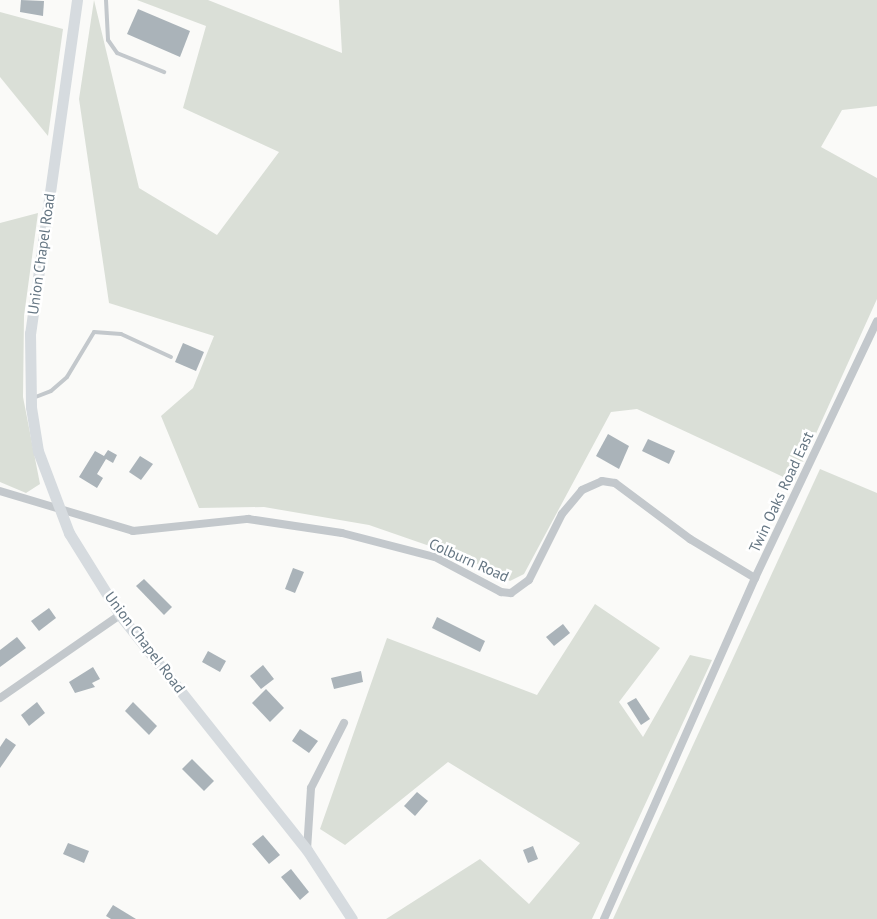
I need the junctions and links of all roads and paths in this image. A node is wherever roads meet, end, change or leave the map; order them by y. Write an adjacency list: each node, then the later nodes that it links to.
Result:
1 (77, 0): 6 (street, Union Chapel Road)
2 (106, 0): 3 (lane)
3 (164, 72)
4 (877, 322): 9 (street, Twin Oaks Road East)
5 (171, 357): 6 (lane)
6 (30, 398): 8 (street, Union Chapel Road)
7 (0, 491): 8 (street)
8 (61, 512): 9 (street, Colburn Road); 10 (street, Union Chapel Road)
9 (755, 578): 15 (street, Twin Oaks Road East)
10 (120, 615): 11 (street); 13 (street, Union Chapel Road)
11 (0, 698)
12 (344, 723): 13 (street)
13 (307, 850): 14 (street, Union Chapel Road)
14 (352, 919)
15 (604, 919)

